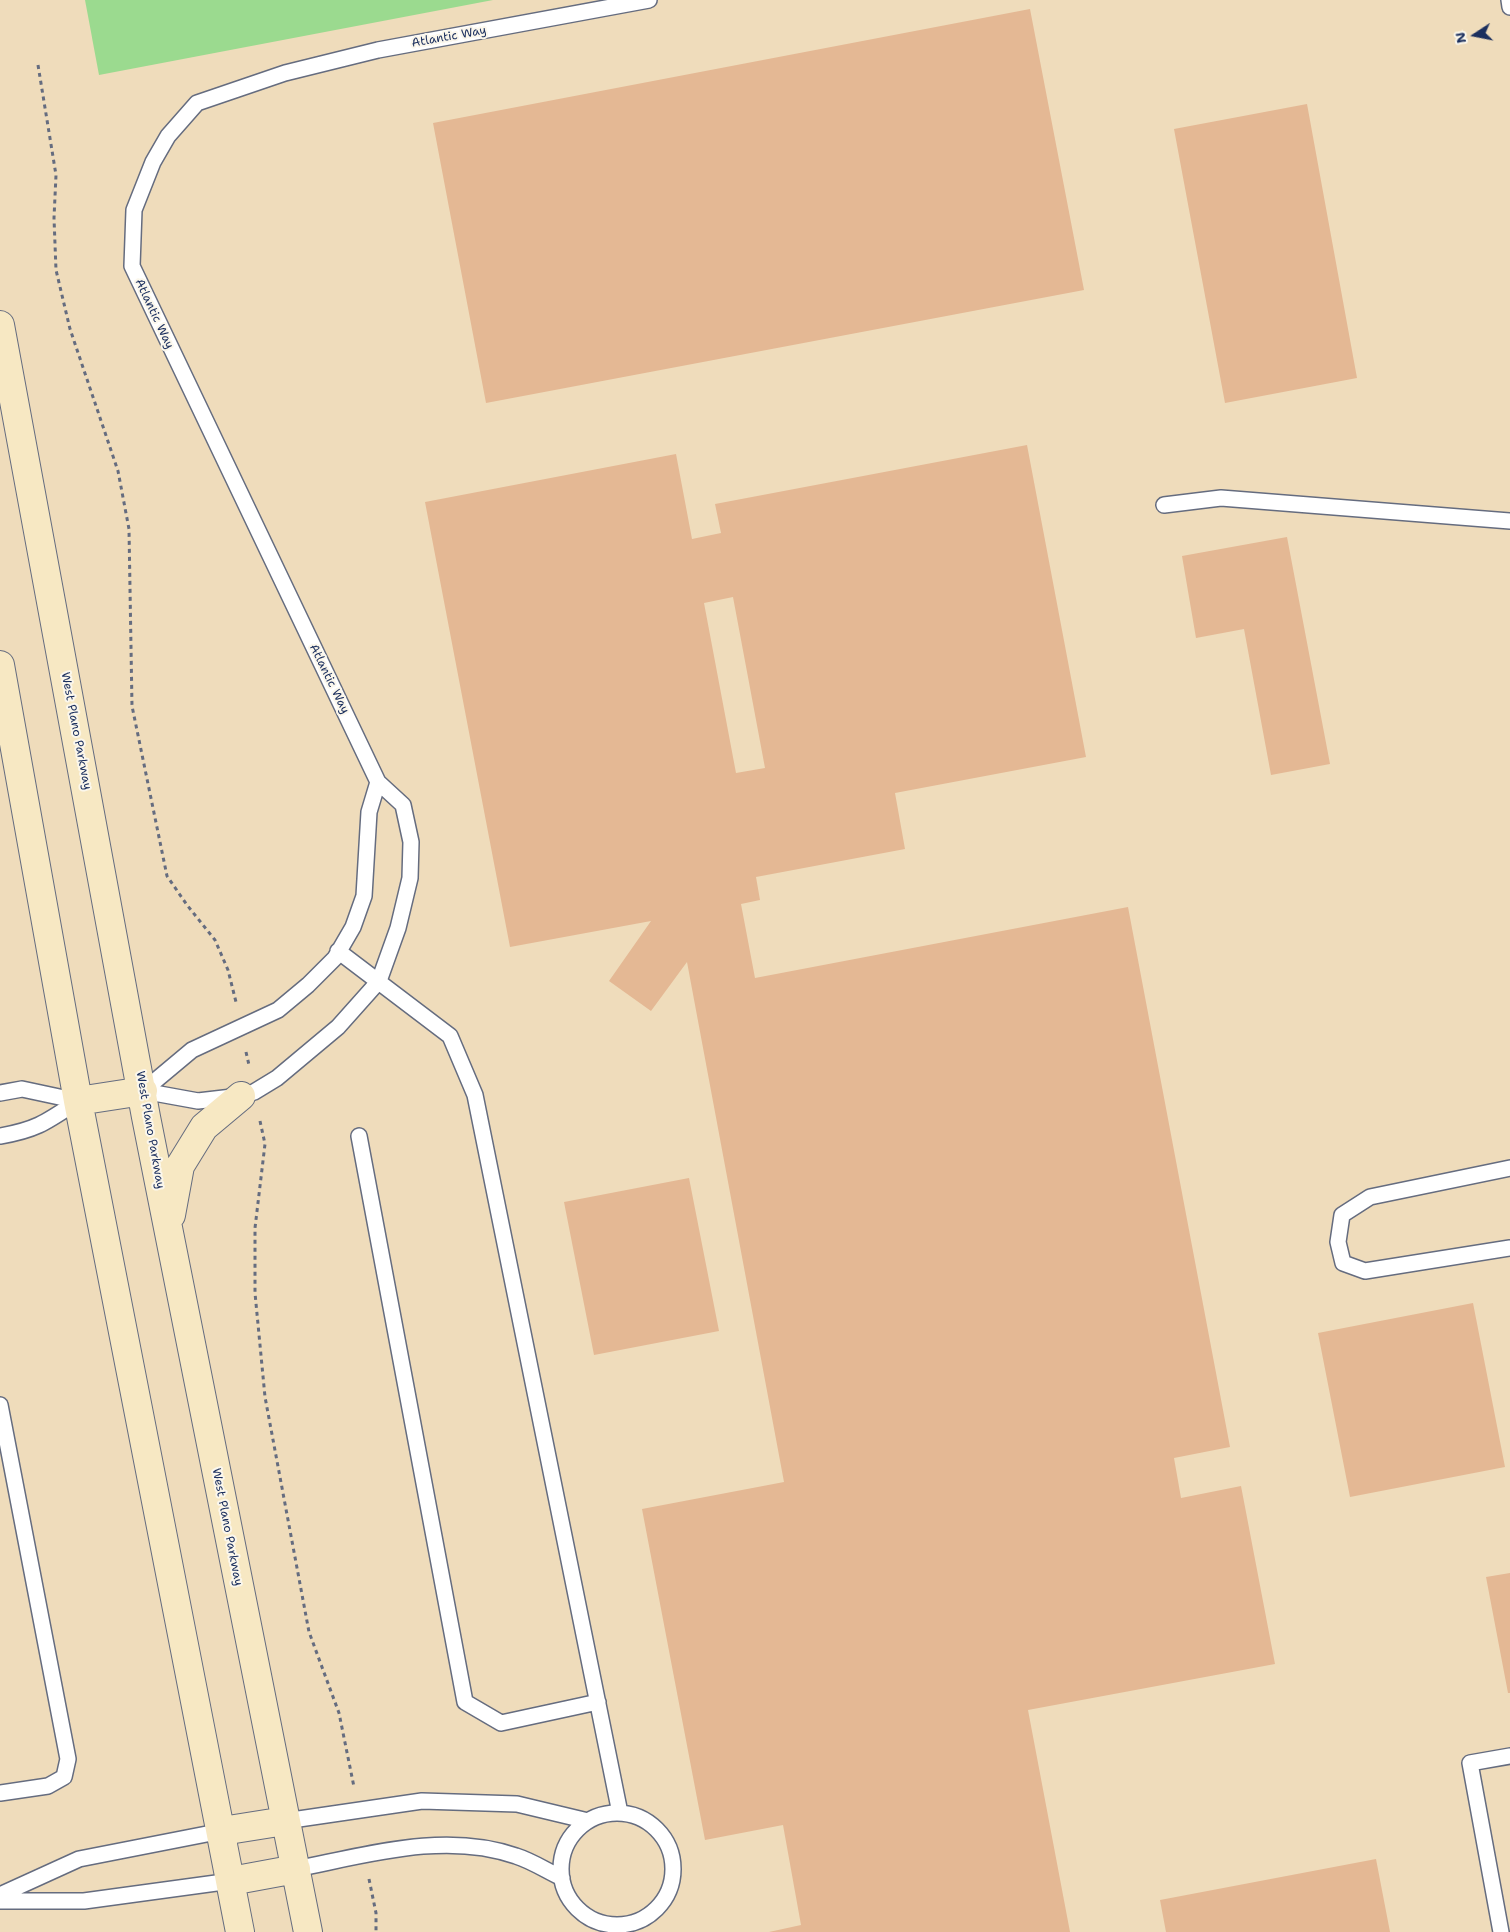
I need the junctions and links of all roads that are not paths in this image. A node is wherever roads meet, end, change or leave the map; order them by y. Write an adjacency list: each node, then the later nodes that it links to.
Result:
1 (649, 0): 8 (lane, Atlantic Way)
2 (1509, 0): 3 (lane)
3 (1510, 7)
4 (0, 326): 11 (main road, West Plano Parkway)
5 (1164, 505): 6 (lane)
6 (1510, 520)
7 (0, 665): 13 (main road)
8 (378, 782): 9 (lane); 10 (lane, Atlantic Way)
9 (338, 951): 10 (lane); 11 (lane)
10 (379, 981): 14 (lane, Atlantic Way); 21 (lane)
11 (143, 1091): 13 (main road); 14 (lane, Atlantic Way); 18 (main road, West Plano Parkway)
12 (0, 1093): 13 (lane)
13 (78, 1101): 15 (lane); 27 (main road)
14 (249, 1104): 18 (main road)
15 (0, 1136)
16 (359, 1136): 21 (lane)
17 (1510, 1168): 19 (lane)
18 (168, 1232): 25 (main road, West Plano Parkway)
19 (1510, 1248)
20 (0, 1405): 23 (lane)
21 (598, 1702): 24 (lane)
22 (1510, 1756): 35 (lane)
23 (0, 1793)
24 (620, 1814): 26 (lane); 29 (lane)
25 (285, 1821): 26 (lane); 27 (main road); 28 (main road, West Plano Parkway)
26 (588, 1821): 29 (lane)
27 (222, 1831): 30 (main road); 31 (lane)
28 (296, 1869): 29 (lane); 30 (main road); 34 (main road, West Plano Parkway)
29 (562, 1878)
30 (232, 1881): 32 (lane); 33 (main road)
31 (0, 1895)
32 (0, 1901)
33 (240, 1932)
34 (308, 1932)
35 (1501, 1932)

